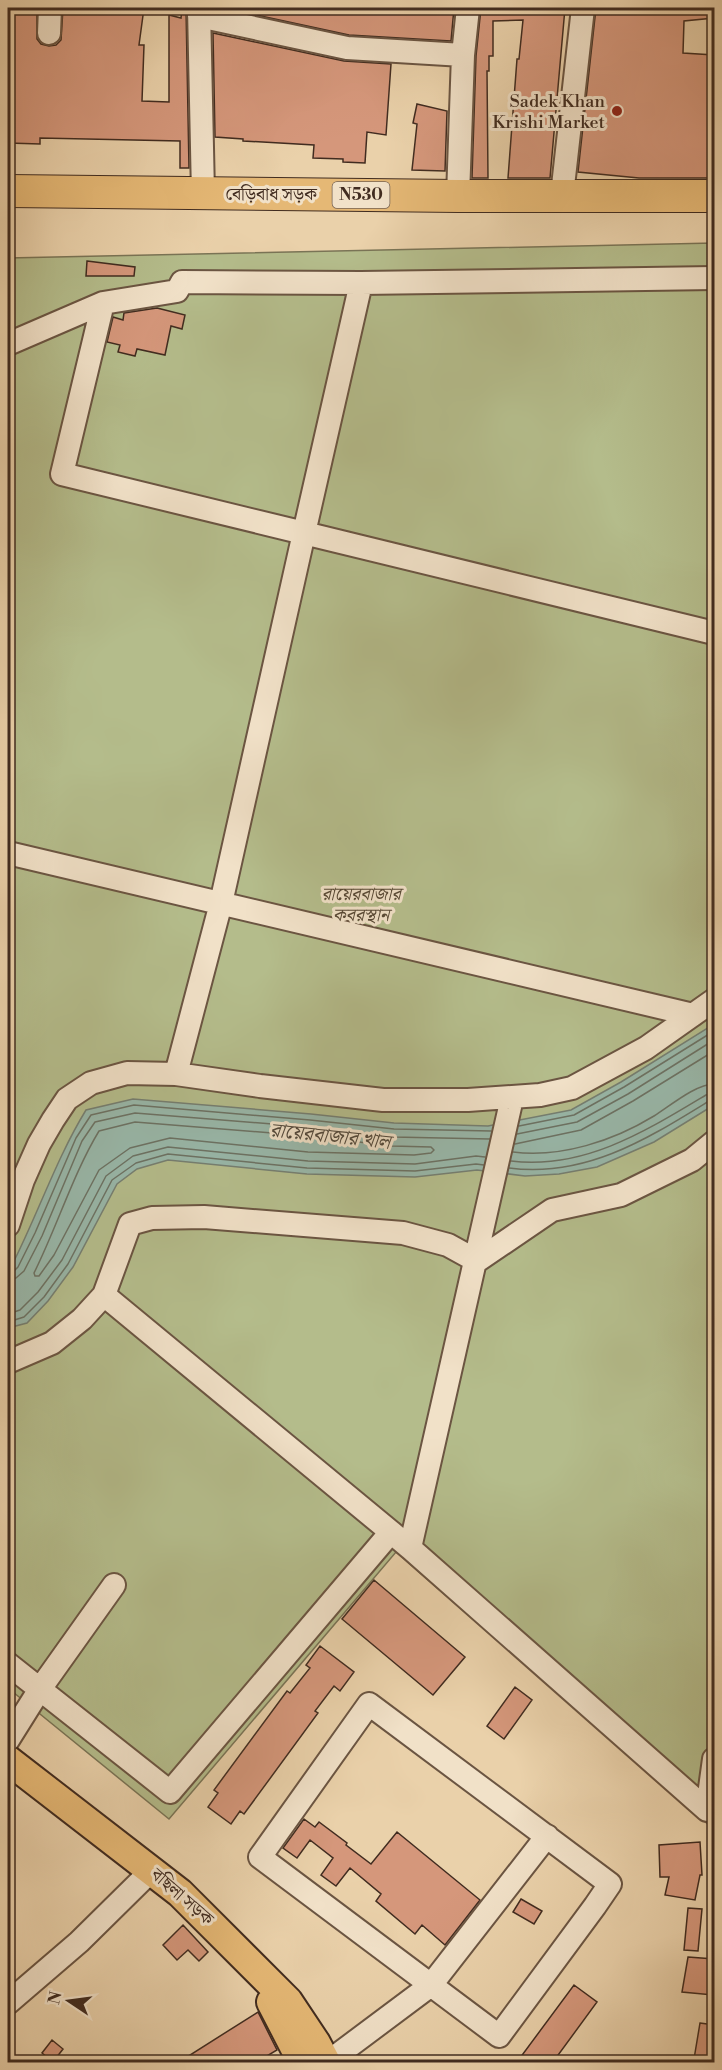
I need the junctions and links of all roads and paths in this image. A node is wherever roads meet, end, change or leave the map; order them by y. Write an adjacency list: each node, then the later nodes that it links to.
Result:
1 (50, 8): 5 (street)
2 (468, 8): 6 (street)
3 (583, 8): 9 (street)
4 (199, 12): 6 (street); 8 (street)
5 (49, 33)
6 (463, 54): 10 (street)
7 (8, 191): 8 (highway, বেড়িবাধ সড়ক / N530)
8 (203, 194): 10 (highway, বেড়িবাধ সড়ক / N530)
9 (562, 195): 10 (highway, বেড়িবাধ সড়ক / N530); 11 (highway, বেড়িবাধ সড়ক / N530)
10 (458, 196)
11 (714, 196)
12 (714, 278): 13 (street)
13 (361, 283): 14 (street); 16 (street)
14 (103, 303): 15 (street); 16 (street)
15 (8, 344)
16 (304, 533): 17 (street); 19 (street)
17 (714, 633)
18 (8, 853): 19 (street)
19 (220, 903): 21 (street); 22 (street)
20 (714, 1000): 21 (street)
21 (693, 1015): 23 (street)
22 (176, 1074): 23 (street); 25 (street)
23 (512, 1098): 26 (street)
24 (714, 1142): 26 (street)
25 (8, 1225)
26 (477, 1261): 27 (street); 30 (street)
27 (104, 1295): 28 (street); 29 (street)
28 (8, 1362)
29 (391, 1532): 30 (street); 33 (street)
30 (410, 1548): 35 (street)
31 (114, 1585): 33 (street)
32 (8, 1664): 33 (street)
33 (40, 1689): 34 (street)
34 (8, 1740)
35 (714, 1759)
36 (8, 1760): 38 (main road, বছিলা সড়ক)
37 (547, 1836): 40 (street); 40 (street); 40 (street)
38 (152, 1870): 39 (main road, বছিলা সড়ক); 41 (street)
39 (257, 1970): 42 (main road); 43 (main road, বছিলা সড়ক)
40 (431, 1985): 43 (street)
41 (8, 2003)
42 (302, 2062)
43 (327, 2062)

